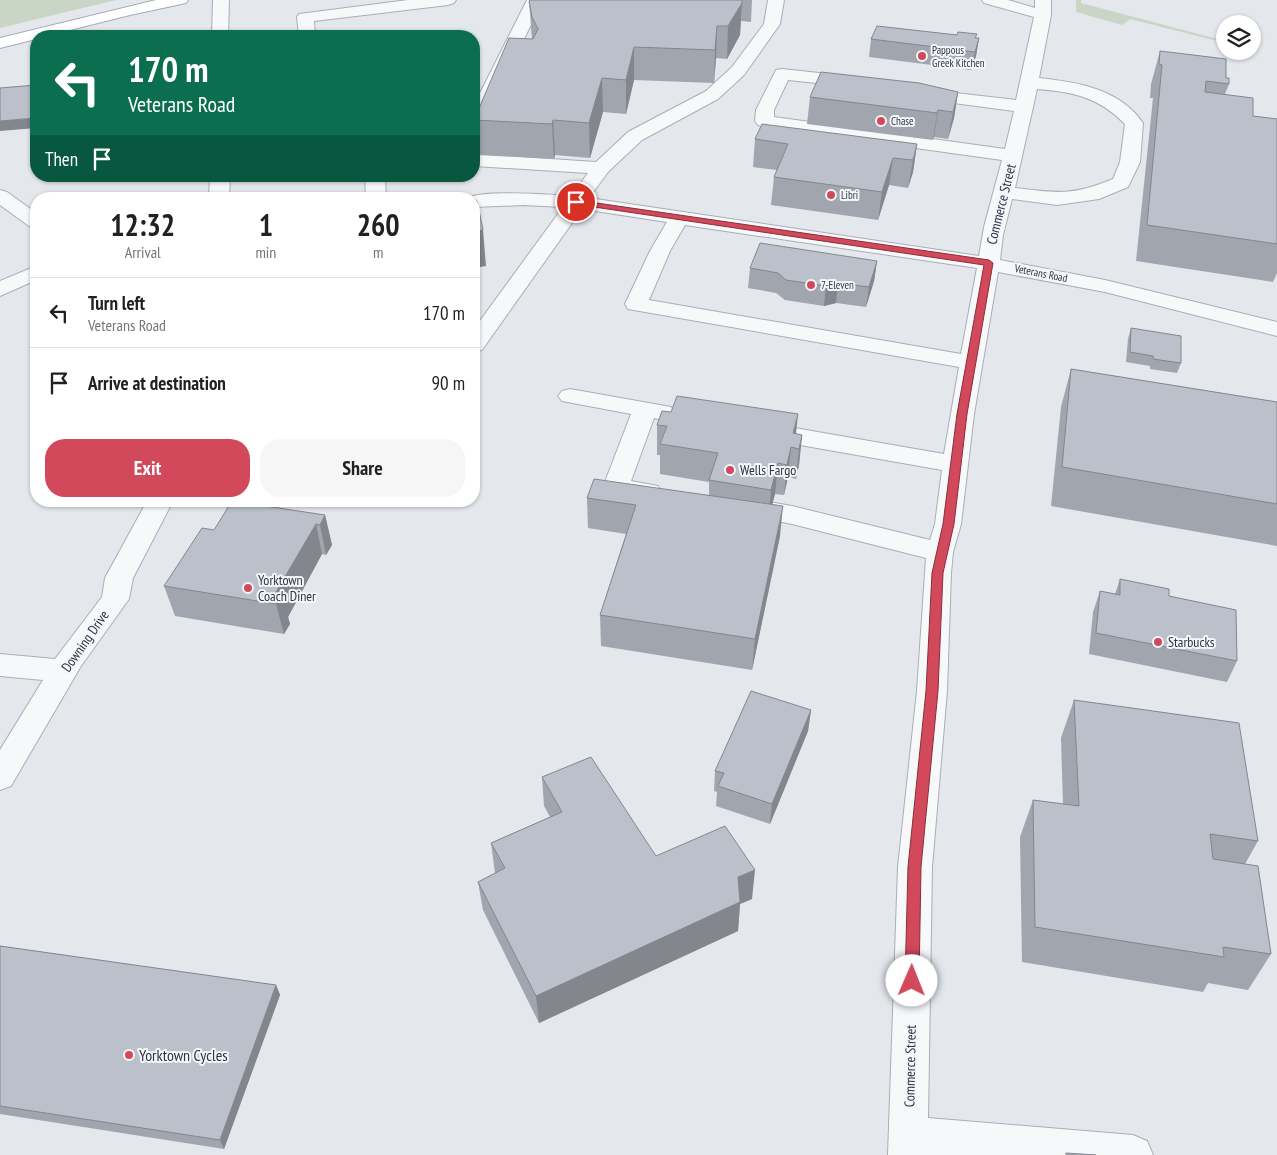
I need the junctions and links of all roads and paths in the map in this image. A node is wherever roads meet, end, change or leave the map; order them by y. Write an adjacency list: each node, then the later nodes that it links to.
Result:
1 (180, 0): 8 (main road)
2 (221, 0): 9 (street)
3 (448, 0): 10 (street)
4 (535, 0): 16 (street)
5 (776, 0): 19 (street)
6 (990, 0): 7 (street)
7 (1044, 7): 15 (street, Commerce Street)
8 (51, 30)
9 (220, 30)
10 (306, 30)
11 (30, 35): 12 (main road)
12 (0, 43)
13 (870, 83): 17 (street)
14 (900, 86): 15 (street)
15 (1027, 95): 17 (street, Commerce Street); 20 (street)
16 (480, 111)
17 (1012, 156): 20 (street, Commerce Street)
18 (480, 160): 19 (street)
19 (601, 168): 23 (street)
20 (1004, 192): 26 (street, Commerce Street)
21 (0, 196): 24 (street)
22 (480, 201): 23 (street, Veterans Road)
23 (576, 202): 25 (street, Veterans Road); 30 (street)
24 (30, 218)
25 (679, 218): 26 (street, Veterans Road); 31 (street)
26 (989, 263): 29 (street, Veterans Road); 31 (street, Commerce Street)
27 (30, 275): 28 (street)
28 (0, 289)
29 (1277, 330)
30 (480, 337)
31 (970, 362): 36 (street, Commerce Street)
32 (570, 396): 33 (street)
33 (645, 409): 34 (street); 37 (street)
34 (684, 416)
35 (742, 426): 36 (street)
36 (954, 464): 40 (street, Commerce Street)
37 (675, 496)
38 (724, 504): 40 (street)
39 (157, 507): 42 (street, Downing Drive)
40 (940, 552): 44 (street, Commerce Street)
41 (0, 665): 42 (street)
42 (63, 671): 43 (street, Downing Drive)
43 (0, 776)
44 (908, 1145): 45 (street)
45 (1133, 1155)

